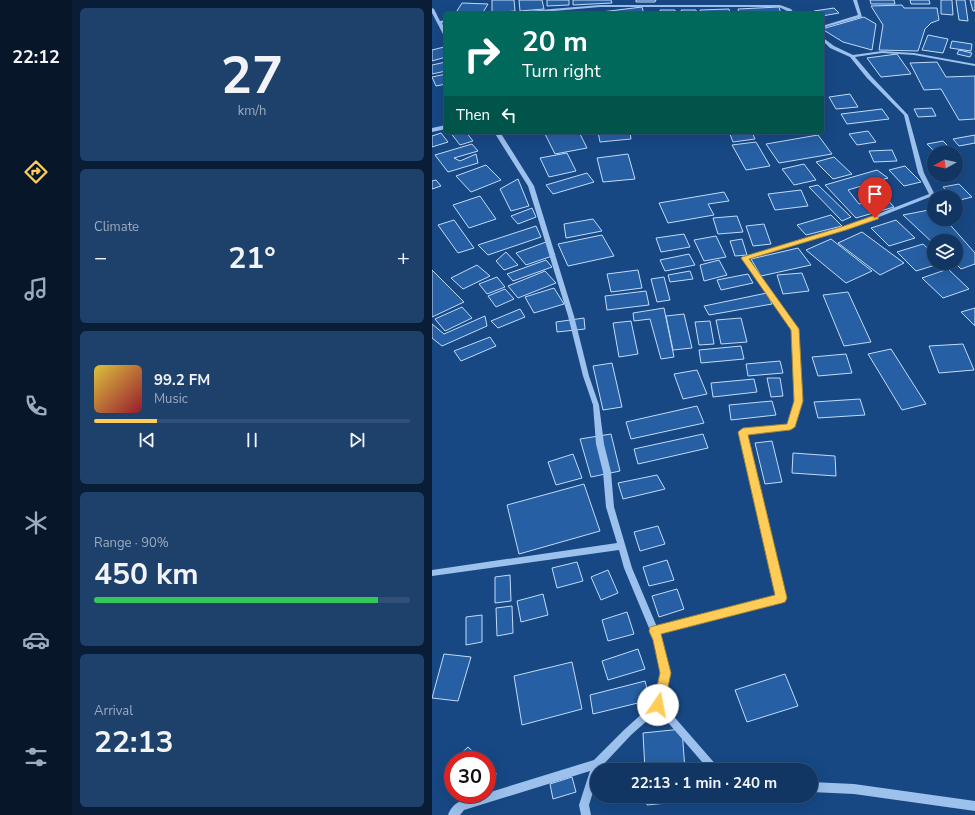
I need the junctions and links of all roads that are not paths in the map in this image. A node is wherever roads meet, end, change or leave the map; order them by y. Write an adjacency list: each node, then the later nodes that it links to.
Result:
1 (855, 0): 7 (street)
2 (432, 9): 6 (street)
3 (527, 12): 4 (street)
4 (792, 12)
5 (444, 21): 6 (street)
6 (439, 22): 8 (street)
7 (824, 26)
8 (444, 32)
9 (824, 40): 10 (street)
10 (852, 56): 11 (street); 17 (street)
11 (975, 65)
12 (444, 127): 13 (street)
13 (432, 130)
14 (498, 134): 15 (street)
15 (622, 546): 16 (street); 17 (street)
16 (432, 573)
17 (654, 631): 18 (street)
18 (658, 705): 19 (street); 20 (street)
19 (598, 763)
20 (709, 763)
21 (590, 766): 25 (street)
22 (590, 786): 26 (street)
23 (818, 787): 24 (street)
24 (975, 806)
25 (453, 815)
26 (586, 815)

